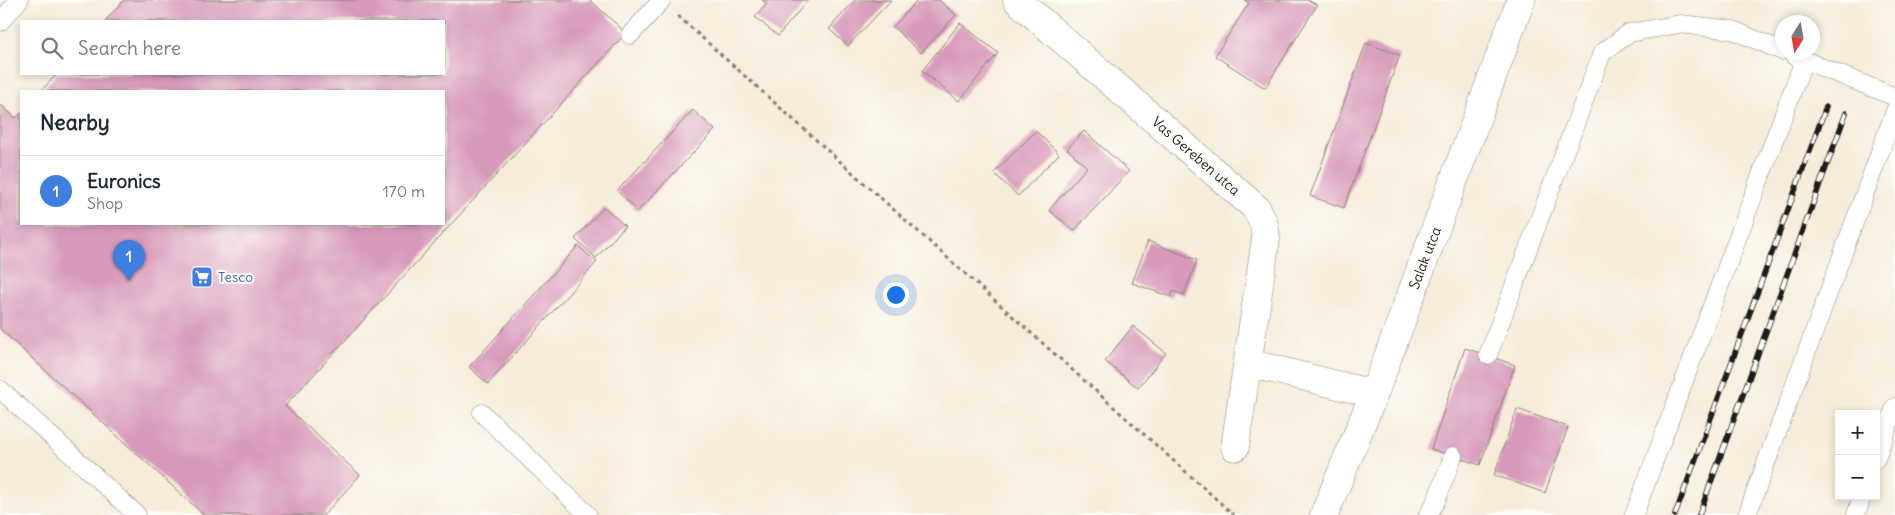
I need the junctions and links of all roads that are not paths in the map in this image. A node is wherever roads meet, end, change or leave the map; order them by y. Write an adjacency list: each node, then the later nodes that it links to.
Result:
1 (19, 0): 5 (lane)
2 (1017, 0): 12 (street, Vas Gereben utca)
3 (1522, 0): 14 (street, Salak utca)
4 (660, 1): 6 (lane)
5 (0, 22)
6 (630, 35)
7 (1775, 48): 11 (lane)
8 (1804, 60): 9 (lane); 25 (lane)
9 (1895, 97)
10 (1895, 111): 26 (lane)
11 (1488, 355)
12 (1248, 363): 14 (street); 17 (street, Vas Gereben utca)
13 (0, 389): 22 (lane)
14 (1374, 394): 24 (street, Salak utca)
15 (1895, 407): 18 (lane)
16 (482, 414): 23 (lane)
17 (1235, 447)
18 (1877, 455)
19 (1453, 456): 21 (lane)
20 (1861, 500): 27 (lane)
21 (1435, 510)
22 (137, 515)
23 (588, 515)
24 (1324, 515)
25 (1634, 515)
26 (1747, 515)
27 (1856, 515)

